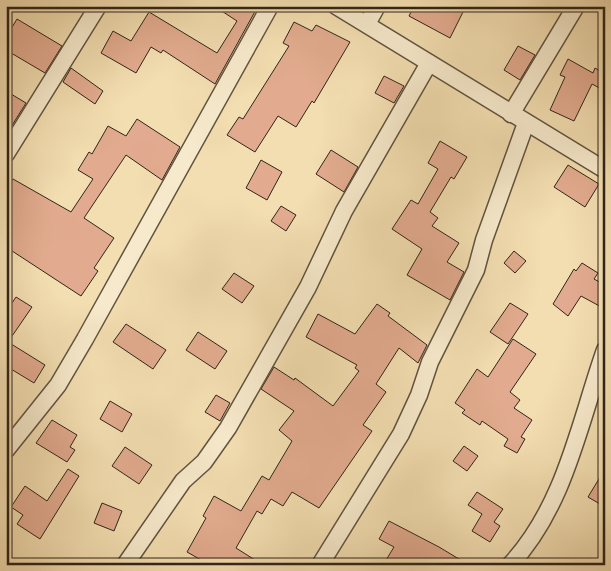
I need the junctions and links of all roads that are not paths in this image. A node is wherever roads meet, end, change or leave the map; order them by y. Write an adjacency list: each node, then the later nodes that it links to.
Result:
1 (98, 6): 10 (street)
2 (270, 6): 13 (street)
3 (336, 6): 6 (street)
4 (377, 6): 6 (street)
5 (576, 6): 8 (street)
6 (367, 24): 7 (street)
7 (429, 64): 8 (street); 14 (street)
8 (511, 114): 9 (street)
9 (526, 123): 11 (street); 15 (street)
10 (6, 154)
11 (605, 170)
12 (605, 350): 16 (street)
13 (6, 450)
14 (124, 565)
15 (320, 565)
16 (510, 565)

